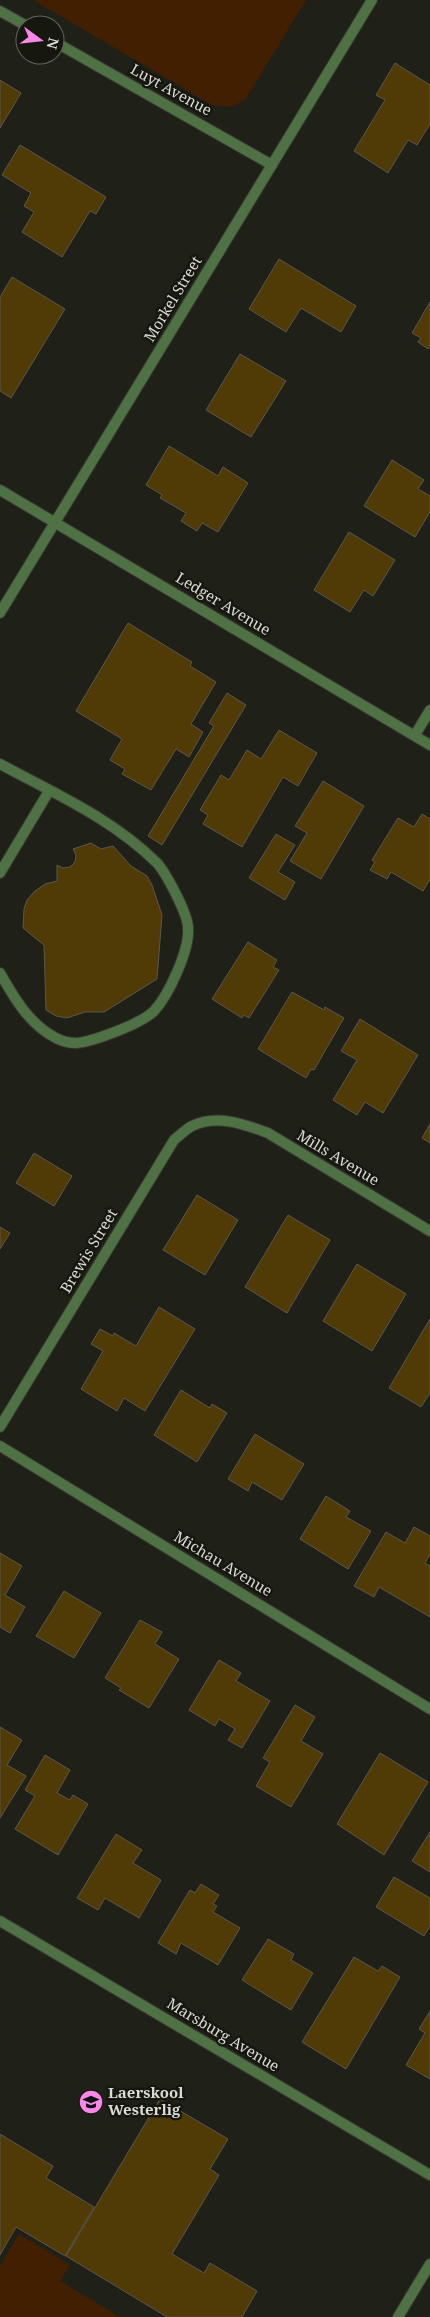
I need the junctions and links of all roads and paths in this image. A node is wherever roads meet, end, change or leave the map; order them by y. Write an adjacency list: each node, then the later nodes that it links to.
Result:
1 (372, 0): 5 (street, Morkel Street)
2 (0, 11): 3 (street)
3 (15, 19)
4 (65, 48): 5 (street, Luyt Avenue)
5 (272, 164): 7 (street, Morkel Street)
6 (0, 490): 7 (street, Ledger Avenue)
7 (55, 522): 8 (street, Morkel Street); 10 (street, Ledger Avenue)
8 (0, 613)
9 (430, 710): 10 (street)
10 (415, 735): 11 (street, Ledger Avenue)
11 (430, 745)
12 (0, 764): 13 (street)
13 (49, 791): 14 (street); 15 (street)
14 (0, 873)
15 (0, 974)
16 (227, 1121): 17 (street, Mills Avenue); 18 (street, Brewis Street)
17 (430, 1231)
18 (0, 1427)
19 (0, 1446): 20 (street, Michau Avenue)
20 (430, 1709)
21 (0, 1921): 22 (street, Marsburg Avenue)
22 (430, 2175)
23 (430, 2264): 24 (street)
24 (398, 2317)

